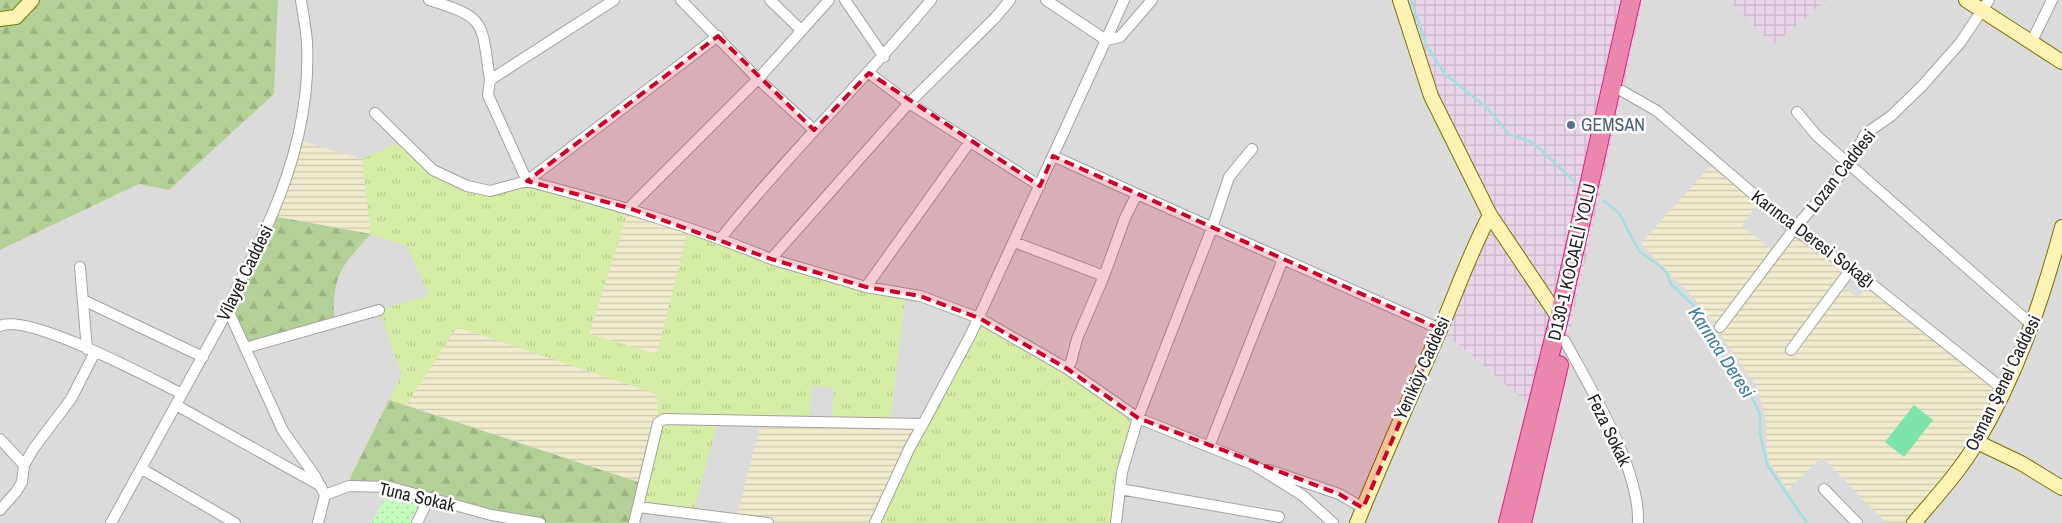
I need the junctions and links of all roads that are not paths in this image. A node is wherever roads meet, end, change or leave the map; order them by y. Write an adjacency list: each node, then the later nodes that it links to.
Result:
1 (32, 0): 20 (street)
2 (301, 0): 57 (street, Vilayet Caddesi)
3 (429, 0): 29 (street)
4 (614, 0): 29 (street)
5 (680, 0): 22 (street)
6 (770, 0): 21 (street)
7 (829, 0): 21 (street)
8 (845, 0): 25 (street)
9 (931, 0): 25 (street)
10 (1010, 0): 31 (street)
11 (1046, 0): 23 (street)
12 (1124, 0): 23 (street)
13 (1152, 0): 23 (street)
14 (1400, 0): 43 (street)
15 (1631, 0): 60 (highway, D130-1 KOCAELİ YOLU)
16 (1643, 0): 30 (highway)
17 (1966, 0): 19 (street)
18 (2052, 0): 24 (street)
19 (1986, 6): 24 (street); 38 (street, Lozan Caddesi)
20 (0, 19)
21 (801, 30): 28 (street)
22 (718, 36): 28 (street); 39 (street)
23 (1106, 40): 37 (street)
24 (2031, 43): 26 (street)
25 (884, 57): 27 (street)
26 (2062, 62)
27 (869, 73): 31 (street); 34 (street)
28 (758, 79): 34 (street); 42 (street)
29 (490, 80): 39 (street)
30 (1622, 91): 46 (street, Karınca Deresi Sokağı); 65 (highway)
31 (909, 103): 35 (street); 50 (street)
32 (1796, 112): 38 (street)
33 (375, 114): 39 (street)
34 (814, 130): 47 (street)
35 (969, 143): 40 (street); 55 (street)
36 (1252, 149): 45 (street)
37 (1053, 156): 40 (street); 41 (street)
38 (1849, 165): 46 (street, Lozan Caddesi); 63 (street)
39 (527, 180): 42 (street)
40 (1040, 186): 48 (street)
41 (1136, 194): 45 (street); 54 (street)
42 (629, 208): 47 (street)
43 (1490, 214): 60 (street); 64 (street, Yeniköy Caddesi)
44 (2062, 227): 63 (street, Osman Şenel Caddesi)
45 (1212, 228): 51 (street); 74 (street)
46 (1794, 229): 53 (street, Karınca Deresi Sokağı); 62 (street, Lozan Caddesi)
47 (721, 238): 50 (street)
48 (1014, 242): 54 (street); 59 (street)
49 (2062, 258): 63 (street, Osman Şenel Caddesi)
50 (771, 259): 55 (street)
51 (1284, 259): 64 (street); 78 (street)
52 (80, 267): 56 (street)
53 (1851, 269): 68 (street); 71 (street, Karınca Deresi Sokağı)
54 (1104, 276): 70 (street)
55 (866, 287): 59 (street)
56 (83, 300): 67 (street); 69 (street)
57 (228, 310): 66 (street); 69 (street, Vilayet Caddesi)
58 (379, 310): 66 (street)
59 (979, 318): 70 (street); 75 (street)
60 (1559, 318): 103 (highway, D130-1 KOCAELİ YOLU)
61 (0, 326): 67 (street)
62 (1720, 327)
63 (2036, 327): 71 (street, Osman Şenel Caddesi)
64 (1440, 329): 89 (street, Yeniköy Caddesi)
65 (1565, 341): 104 (highway); 105 (street, Feza Sokak)
66 (245, 348): 86 (street)
67 (91, 350): 72 (street); 80 (street)
68 (1791, 350)
69 (203, 357): 72 (street, Vilayet Caddesi)
70 (1066, 368): 74 (street)
71 (2006, 392): 77 (street, Osman Şenel Caddesi)
72 (182, 394): 73 (street, Vilayet Caddesi)
73 (176, 404): 81 (street, Vilayet Caddesi); 86 (street)
74 (1138, 418): 78 (street); 84 (street)
75 (923, 424): 88 (street); 99 (street)
76 (0, 439): 80 (street)
77 (1983, 441): 82 (street); 83 (street); 107 (street, Osman Şenel Caddesi); 108 (street, Osman Şenel Caddesi)
78 (1209, 447): 79 (street)
79 (1252, 464): 89 (street); 101 (street)
80 (24, 465): 90 (street)
81 (142, 469): 92 (street, Vilayet Caddesi); 93 (street)
82 (2062, 479)
83 (2062, 488)
84 (1120, 489): 91 (street); 100 (street)
85 (1824, 489): 106 (street)
86 (323, 491): 87 (street, Tuna Sokak); 94 (street)
87 (429, 498): 95 (street); 96 (street, Tuna Sokak)
88 (638, 507): 97 (street); 98 (street)
89 (1362, 508): 102 (street, Yeniköy Caddesi)
90 (0, 510)
91 (1279, 517)
92 (111, 523)
93 (235, 523)
94 (318, 523)
95 (417, 523)
96 (540, 523)
97 (634, 523)
98 (768, 523)
99 (875, 523)
100 (1116, 523)
101 (1333, 523)
102 (1357, 523)
103 (1508, 523)
104 (1522, 523)
105 (1638, 523)
106 (1857, 523)
107 (1914, 523)
108 (1926, 523)

